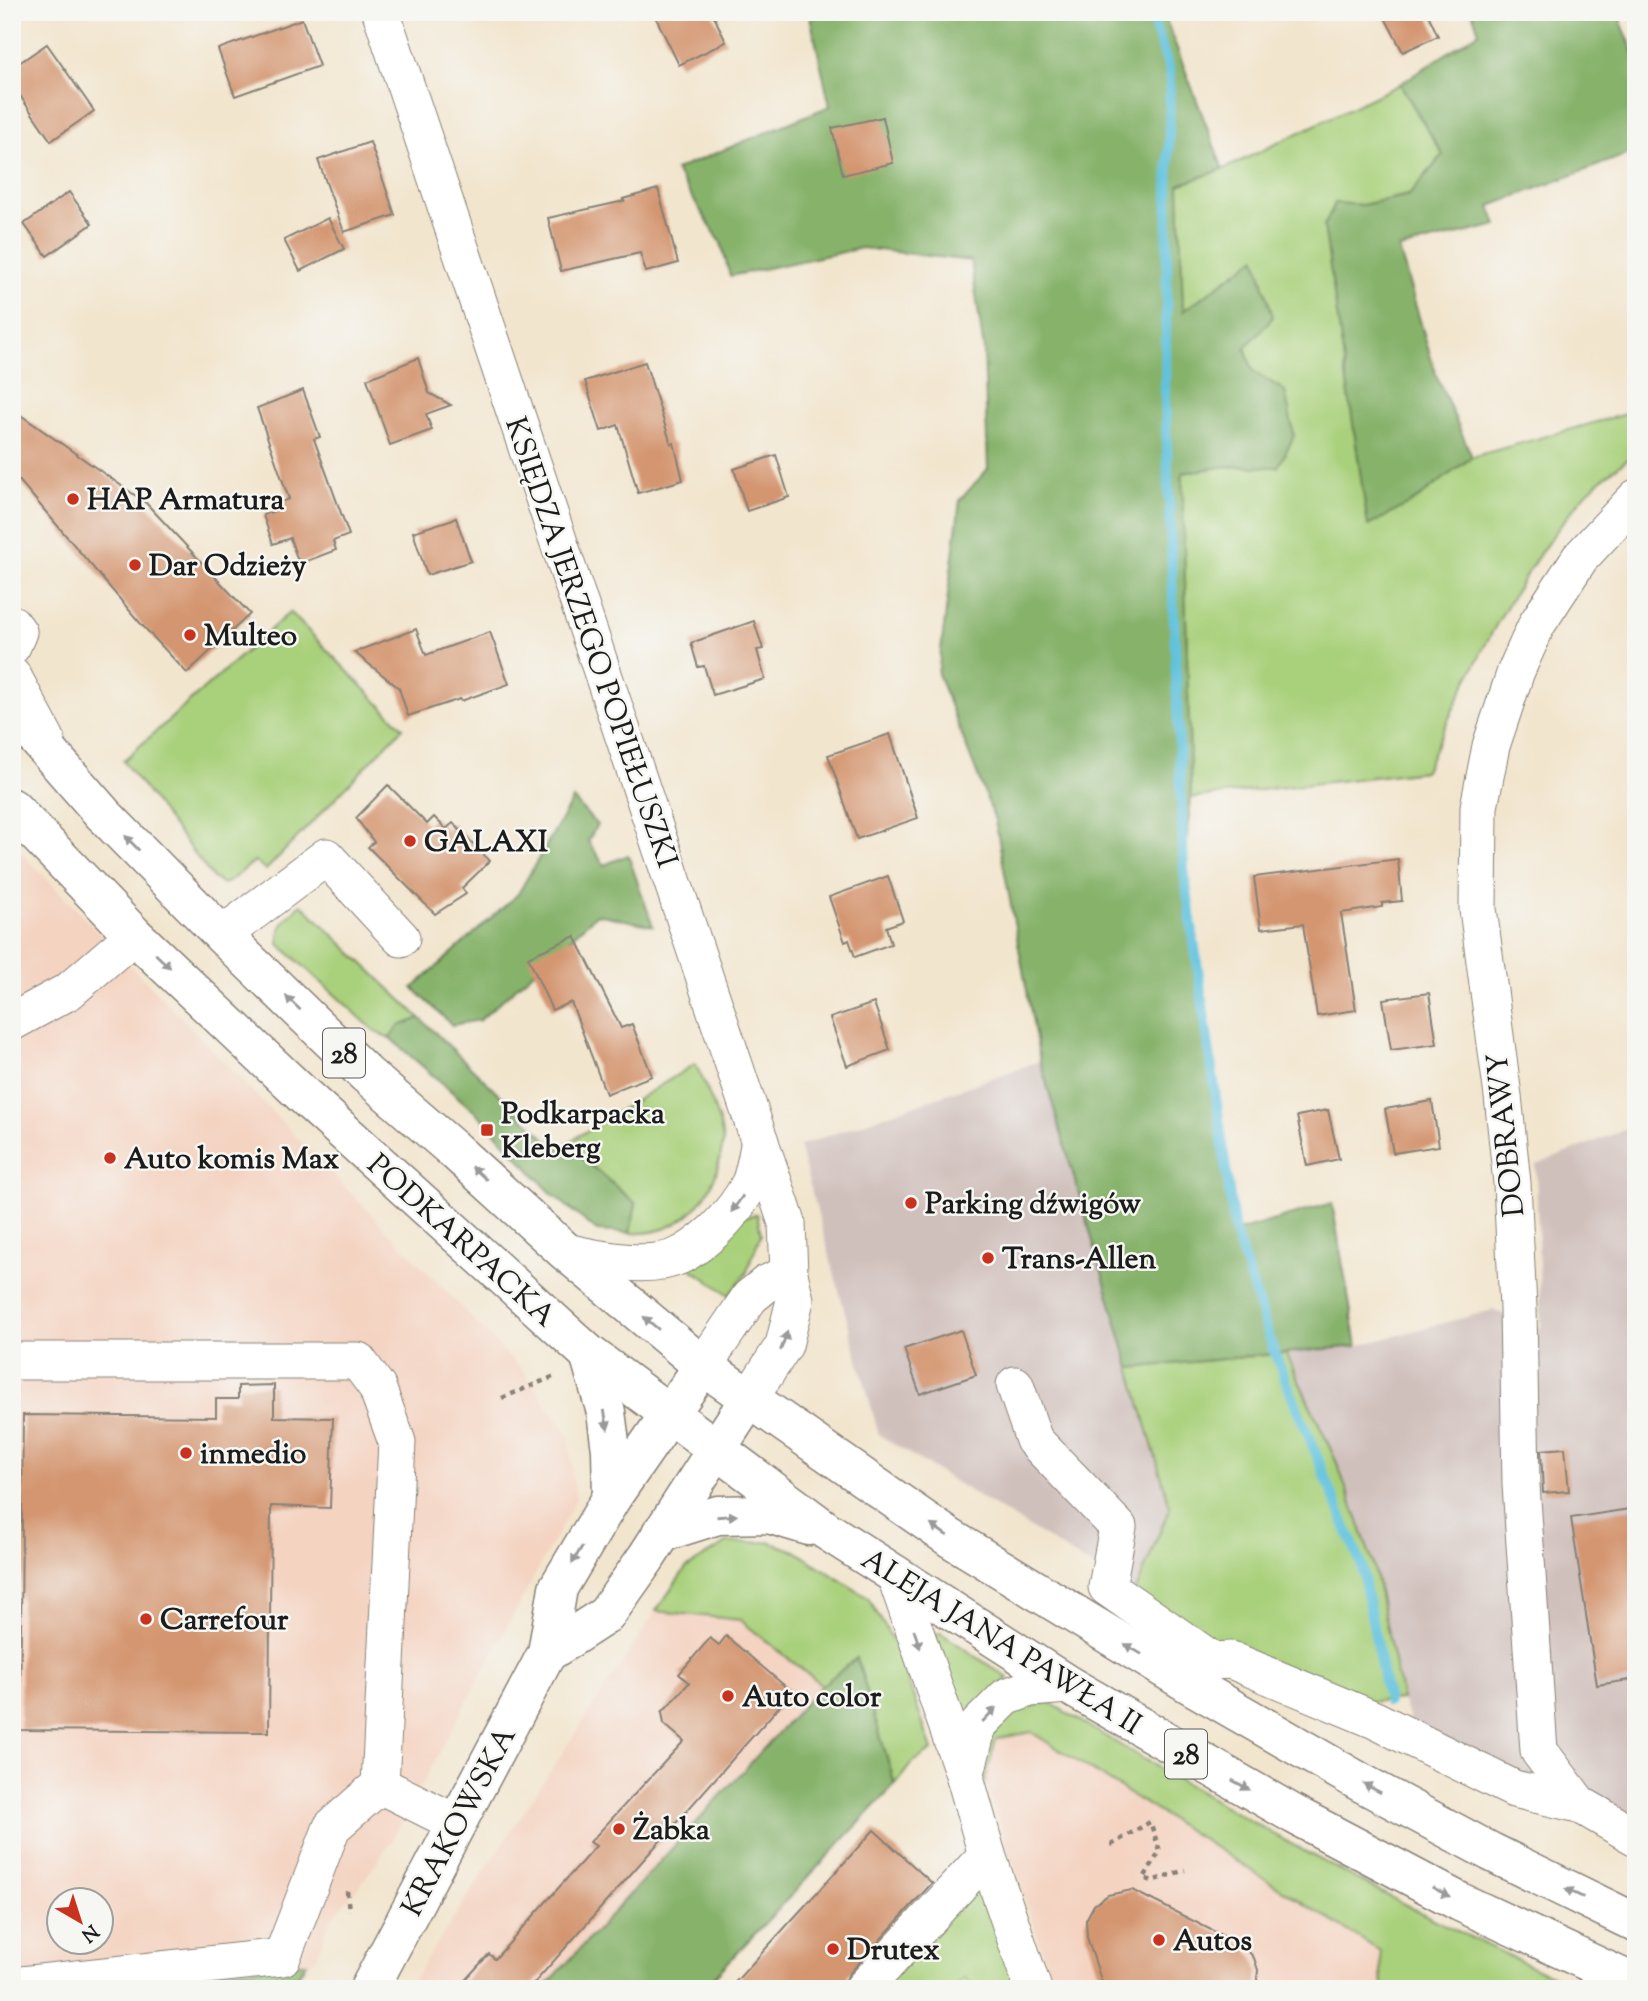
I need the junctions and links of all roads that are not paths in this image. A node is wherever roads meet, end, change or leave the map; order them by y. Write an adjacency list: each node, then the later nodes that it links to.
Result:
1 (381, 12): 13 (street, KSIĘDZA JERZEGO POPIEŁUSZKI)
2 (1636, 498): 35 (street, DOBRAWY)
3 (12, 624): 4 (street)
4 (12, 646)
5 (12, 675): 7 (street, PODKARPACKA)
6 (12, 710): 7 (main road, PODKARPACKA / 28)
7 (58, 762): 10 (main road, PODKARPACKA / 28, one-way to 7)
8 (20, 828): 9 (main road, PODKARPACKA / 28)
9 (134, 935): 12 (street); 16 (main road, PODKARPACKA / 28, one-way to 16)
10 (222, 935): 11 (street); 14 (main road, PODKARPACKA / 28, one-way to 10)
11 (401, 938)
12 (12, 1022)
13 (760, 1141): 14 (street, one-way to 14); 15 (street, KSIĘDZA JERZEGO POPIEŁUSZKI)
14 (566, 1252): 18 (main road, PODKARPACKA / 28, one-way to 14)
15 (789, 1274): 18 (street); 20 (street, KSIĘDZA JERZEGO POPIEŁUSZKI, one-way to 15)
16 (589, 1354): 21 (main road, PODKARPACKA / 28); 23 (main road, one-way to 23)
17 (12, 1361): 34 (street)
18 (703, 1366): 20 (main road, 28); 21 (main road)
19 (1015, 1385): 27 (street)
20 (749, 1399): 22 (main road, KSIĘDZA JERZEGO POPIEŁUSZKI); 28 (main road, ALEJA JANA PAWŁA II / 28, one-way to 20)
21 (668, 1414): 22 (main road, PODKARPACKA / 28); 23 (main road, KRAKOWSKA)
22 (716, 1451): 24 (main road, ALEJA JANA PAWŁA II / 28); 25 (main road, KRAKOWSKA)
23 (612, 1497): 29 (main road, KRAKOWSKA, one-way to 29)
24 (827, 1531): 25 (main road, one-way to 24); 26 (main road, ALEJA JANA PAWŁA II / 28)
25 (661, 1533): 29 (main road, KRAKOWSKA)
26 (895, 1574): 31 (main road, ALEJA JANA PAWŁA II / 28); 33 (street, one-way to 33)
27 (1107, 1587): 28 (street); 30 (street)
28 (1061, 1606): 32 (main road, ALEJA JANA PAWŁA II / 28, one-way to 28)
29 (547, 1653): 36 (main road, KRAKOWSKA)
30 (1213, 1661): 32 (street); 35 (street)
31 (1068, 1685): 33 (street, one-way to 31); 40 (main road, ALEJA JANA PAWŁA II / 28, one-way to 40)
32 (1244, 1716): 39 (main road, ALEJA JANA PAWŁA II / 28, one-way to 32)
33 (965, 1777): 38 (street)
34 (380, 1785): 36 (street); 41 (street)
35 (1579, 1804): 37 (street)
36 (456, 1823): 42 (main road, KRAKOWSKA)
37 (1636, 1836)
38 (986, 1855): 43 (street); 44 (street)
39 (1636, 1923)
40 (1636, 1983)
41 (12, 1986)
42 (369, 1989)
43 (863, 1989)
44 (1033, 1989)

